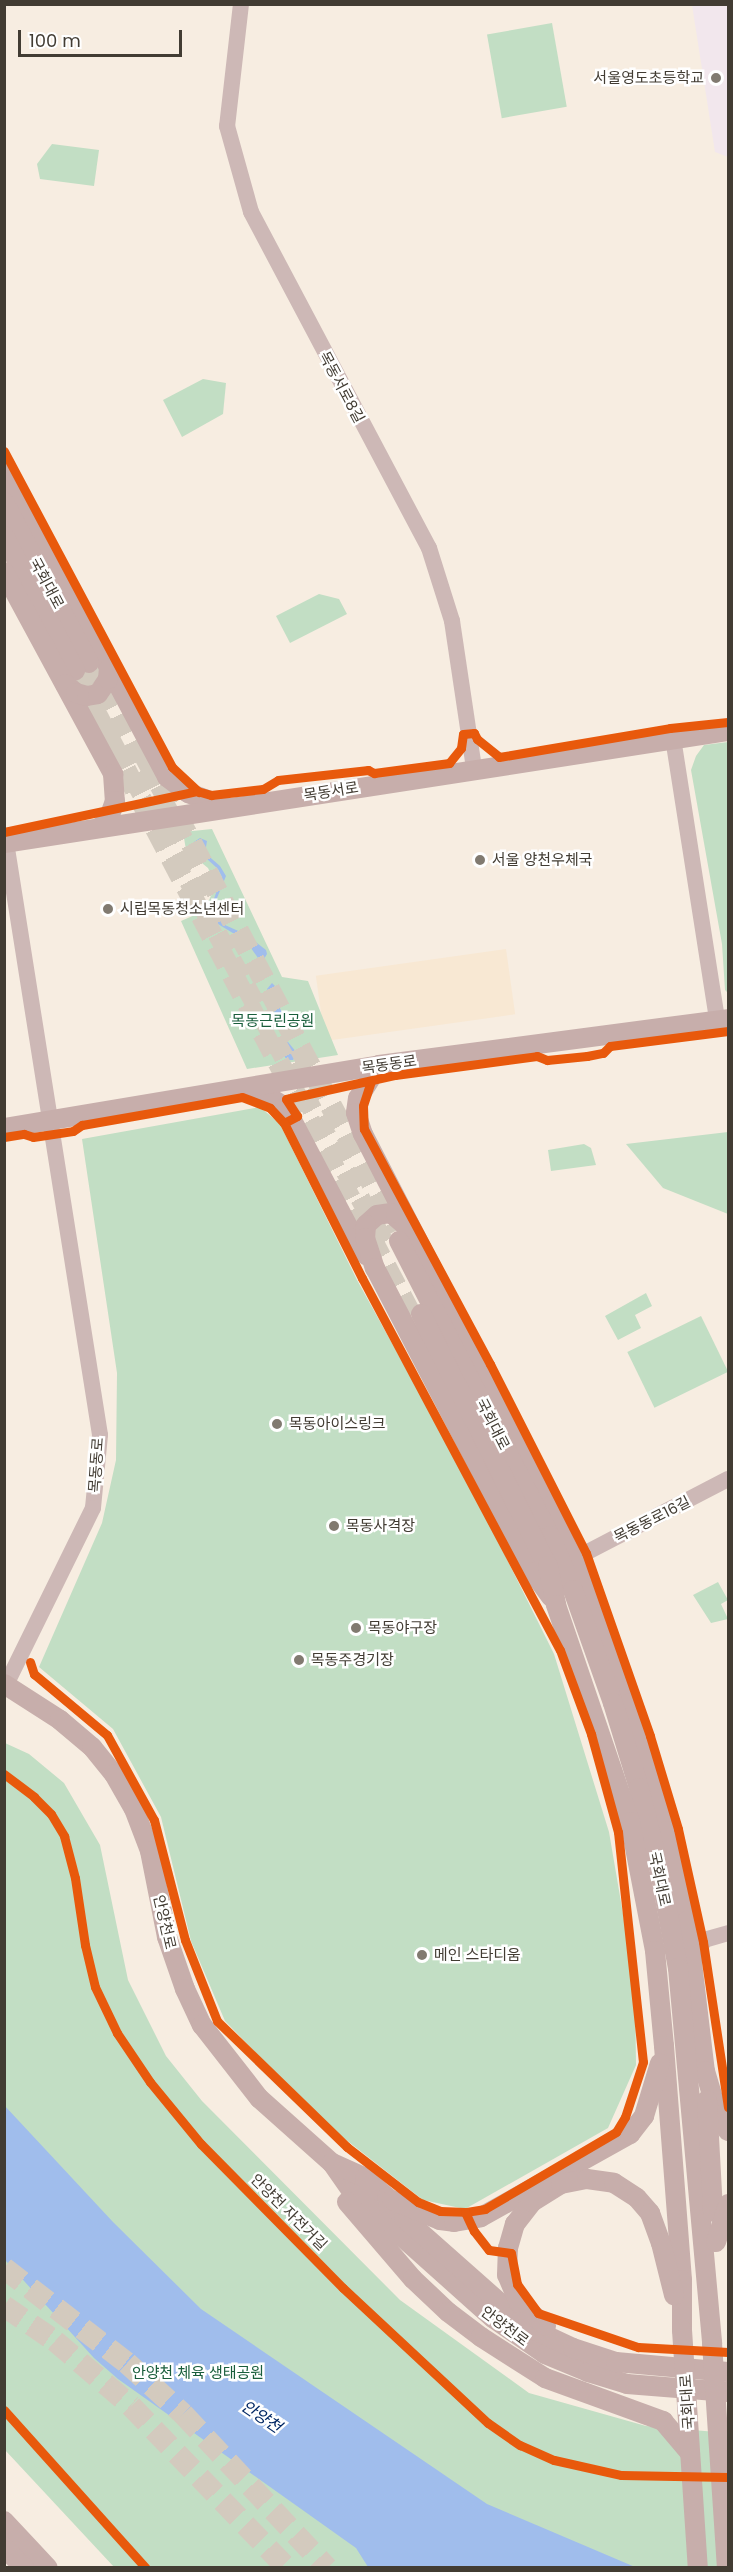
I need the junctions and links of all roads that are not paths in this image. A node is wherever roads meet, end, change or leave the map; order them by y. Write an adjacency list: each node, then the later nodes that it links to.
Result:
1 (241, 4): 10 (street, 목동서로8길)
2 (4, 470): 6 (main road)
3 (4, 502): 7 (main road, 국회대로)
4 (4, 536): 7 (main road, 국회대로)
5 (4, 572): 7 (main road)
6 (109, 668): 7 (main road); 11 (main road)
7 (76, 672): 12 (main road)
8 (729, 731): 9 (main road, 목동서로)
9 (673, 738): 10 (main road, 목동서로); 14 (street)
10 (474, 768): 11 (main road, 목동서로)
11 (226, 807): 12 (main road, 목동서로)
12 (99, 828): 13 (main road, 목동서로)
13 (5, 843): 17 (street)
14 (723, 1020): 15 (main road, 목동동로)
15 (379, 1065): 16 (main road, 목동동로); 19 (main road)
16 (239, 1088): 17 (main road, 목동동로); 20 (main road)
17 (52, 1121): 18 (main road, 목동동로); 24 (street, 목동동로)
18 (4, 1128)
19 (400, 1243): 20 (main road); 22 (main road); 23 (main road, 국회대로); 36 (main road, 국회대로)
20 (375, 1268): 23 (main road)
21 (729, 1479): 22 (street, 목동동로16길)
22 (576, 1558): 25 (main road)
23 (556, 1605): 28 (main road, 국회대로)
24 (5, 1684): 31 (main road, 안양천로)
25 (687, 1921): 26 (street); 27 (main road)
26 (728, 1933): 27 (street)
27 (693, 1962): 29 (main road)
28 (664, 2046): 32 (main road); 35 (main road, 국회대로)
29 (706, 2075): 30 (main road); 34 (main road)
30 (729, 2131)
31 (332, 2163): 32 (main road, 안양천로); 39 (main road, 안양천로); 40 (main road)
32 (387, 2197): 37 (main road, 안양천로)
33 (729, 2204): 34 (main road)
34 (716, 2242): 36 (main road)
35 (682, 2330): 37 (main road); 40 (main road, 국회대로, bridge)
36 (712, 2343): 43 (main road, 국회대로, bridge)
37 (573, 2348): 38 (main road, 안양천로)
38 (729, 2372)
39 (729, 2392)
40 (690, 2452): 46 (main road, 국회대로, bridge)
41 (4, 2521): 45 (main road)
42 (4, 2547): 44 (main road)
43 (727, 2552)
44 (24, 2568)
45 (48, 2568)
46 (698, 2568)

